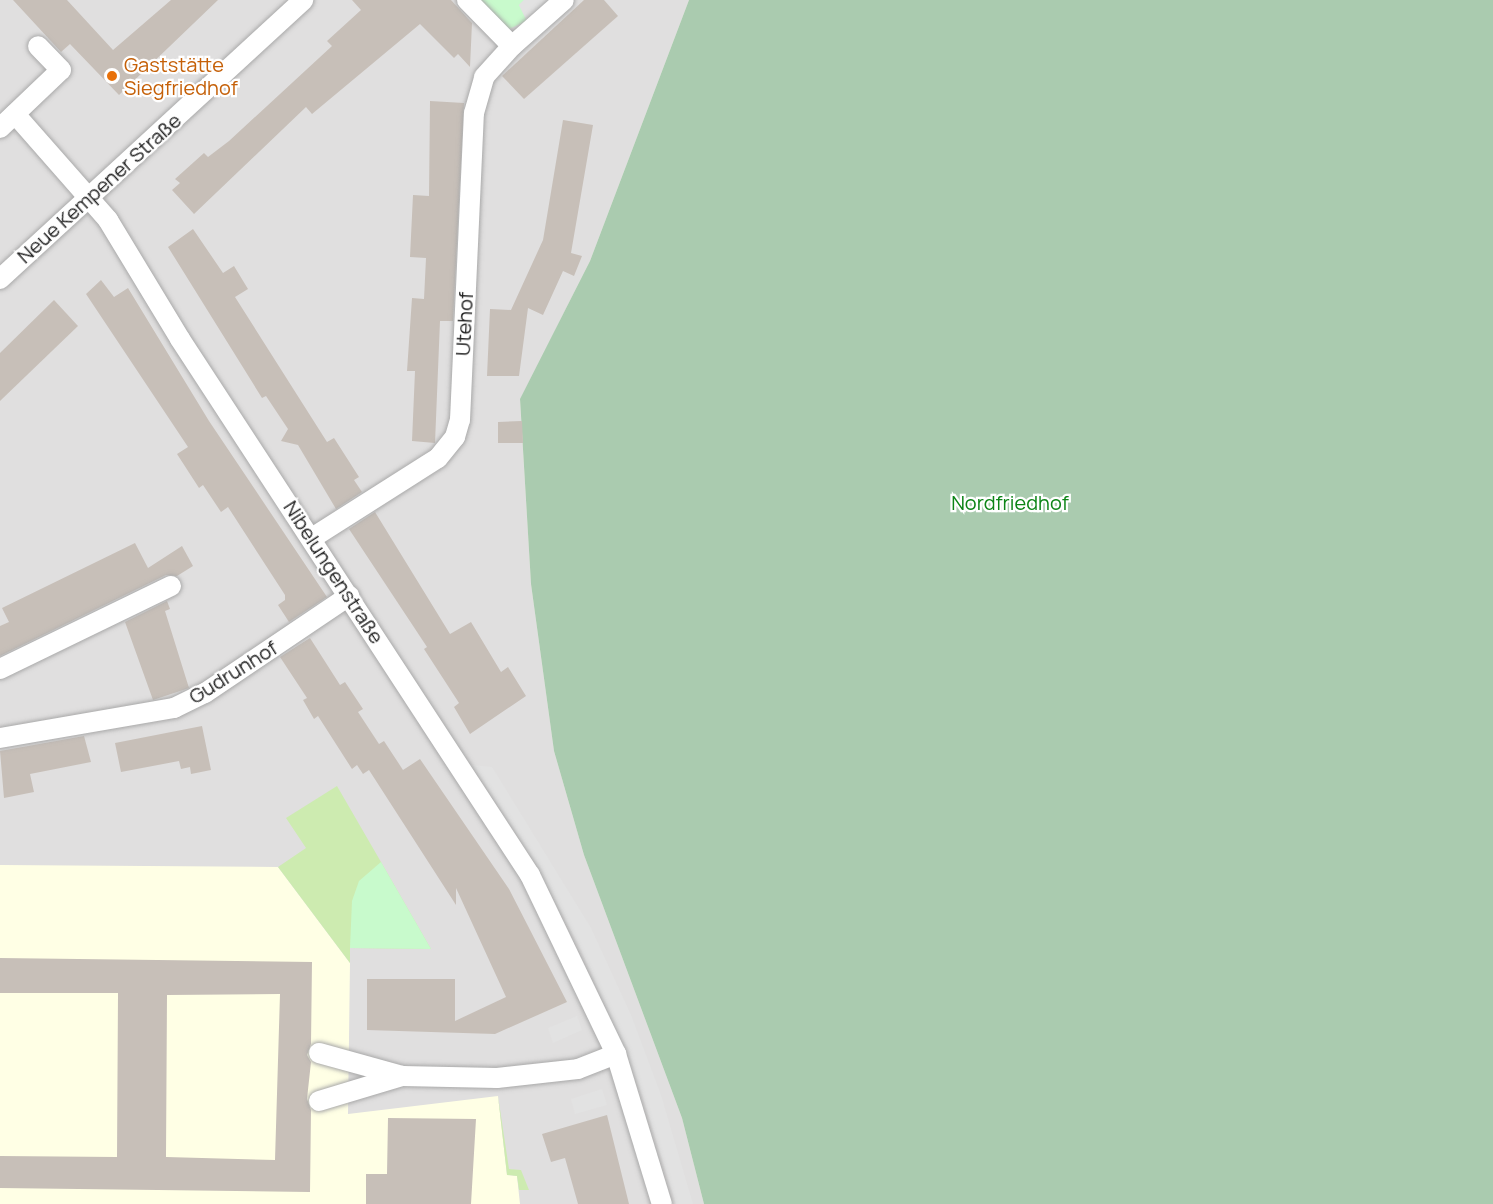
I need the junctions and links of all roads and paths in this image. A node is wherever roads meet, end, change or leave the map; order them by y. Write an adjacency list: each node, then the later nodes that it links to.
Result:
1 (303, 0): 8 (street, Neue Kempener Straße)
2 (467, 0): 5 (street)
3 (564, 0): 5 (street, Utehof)
4 (38, 46): 6 (street)
5 (512, 46): 10 (street, Utehof)
6 (15, 114): 7 (street); 8 (street, Nibelungenstraße)
7 (0, 128)
8 (88, 198): 9 (street, Neue Kempener Straße); 10 (street, Nibelungenstraße)
9 (0, 279)
10 (312, 538): 12 (street, Nibelungenstraße)
11 (171, 586): 13 (street)
12 (349, 596): 14 (street, Gudrunhof); 16 (street, Nibelungenstraße)
13 (0, 669)
14 (0, 738)
15 (319, 1053): 17 (street)
16 (616, 1054): 17 (street); 19 (street, Nibelungenstraße)
17 (402, 1076): 18 (street)
18 (319, 1101)
19 (662, 1204)

